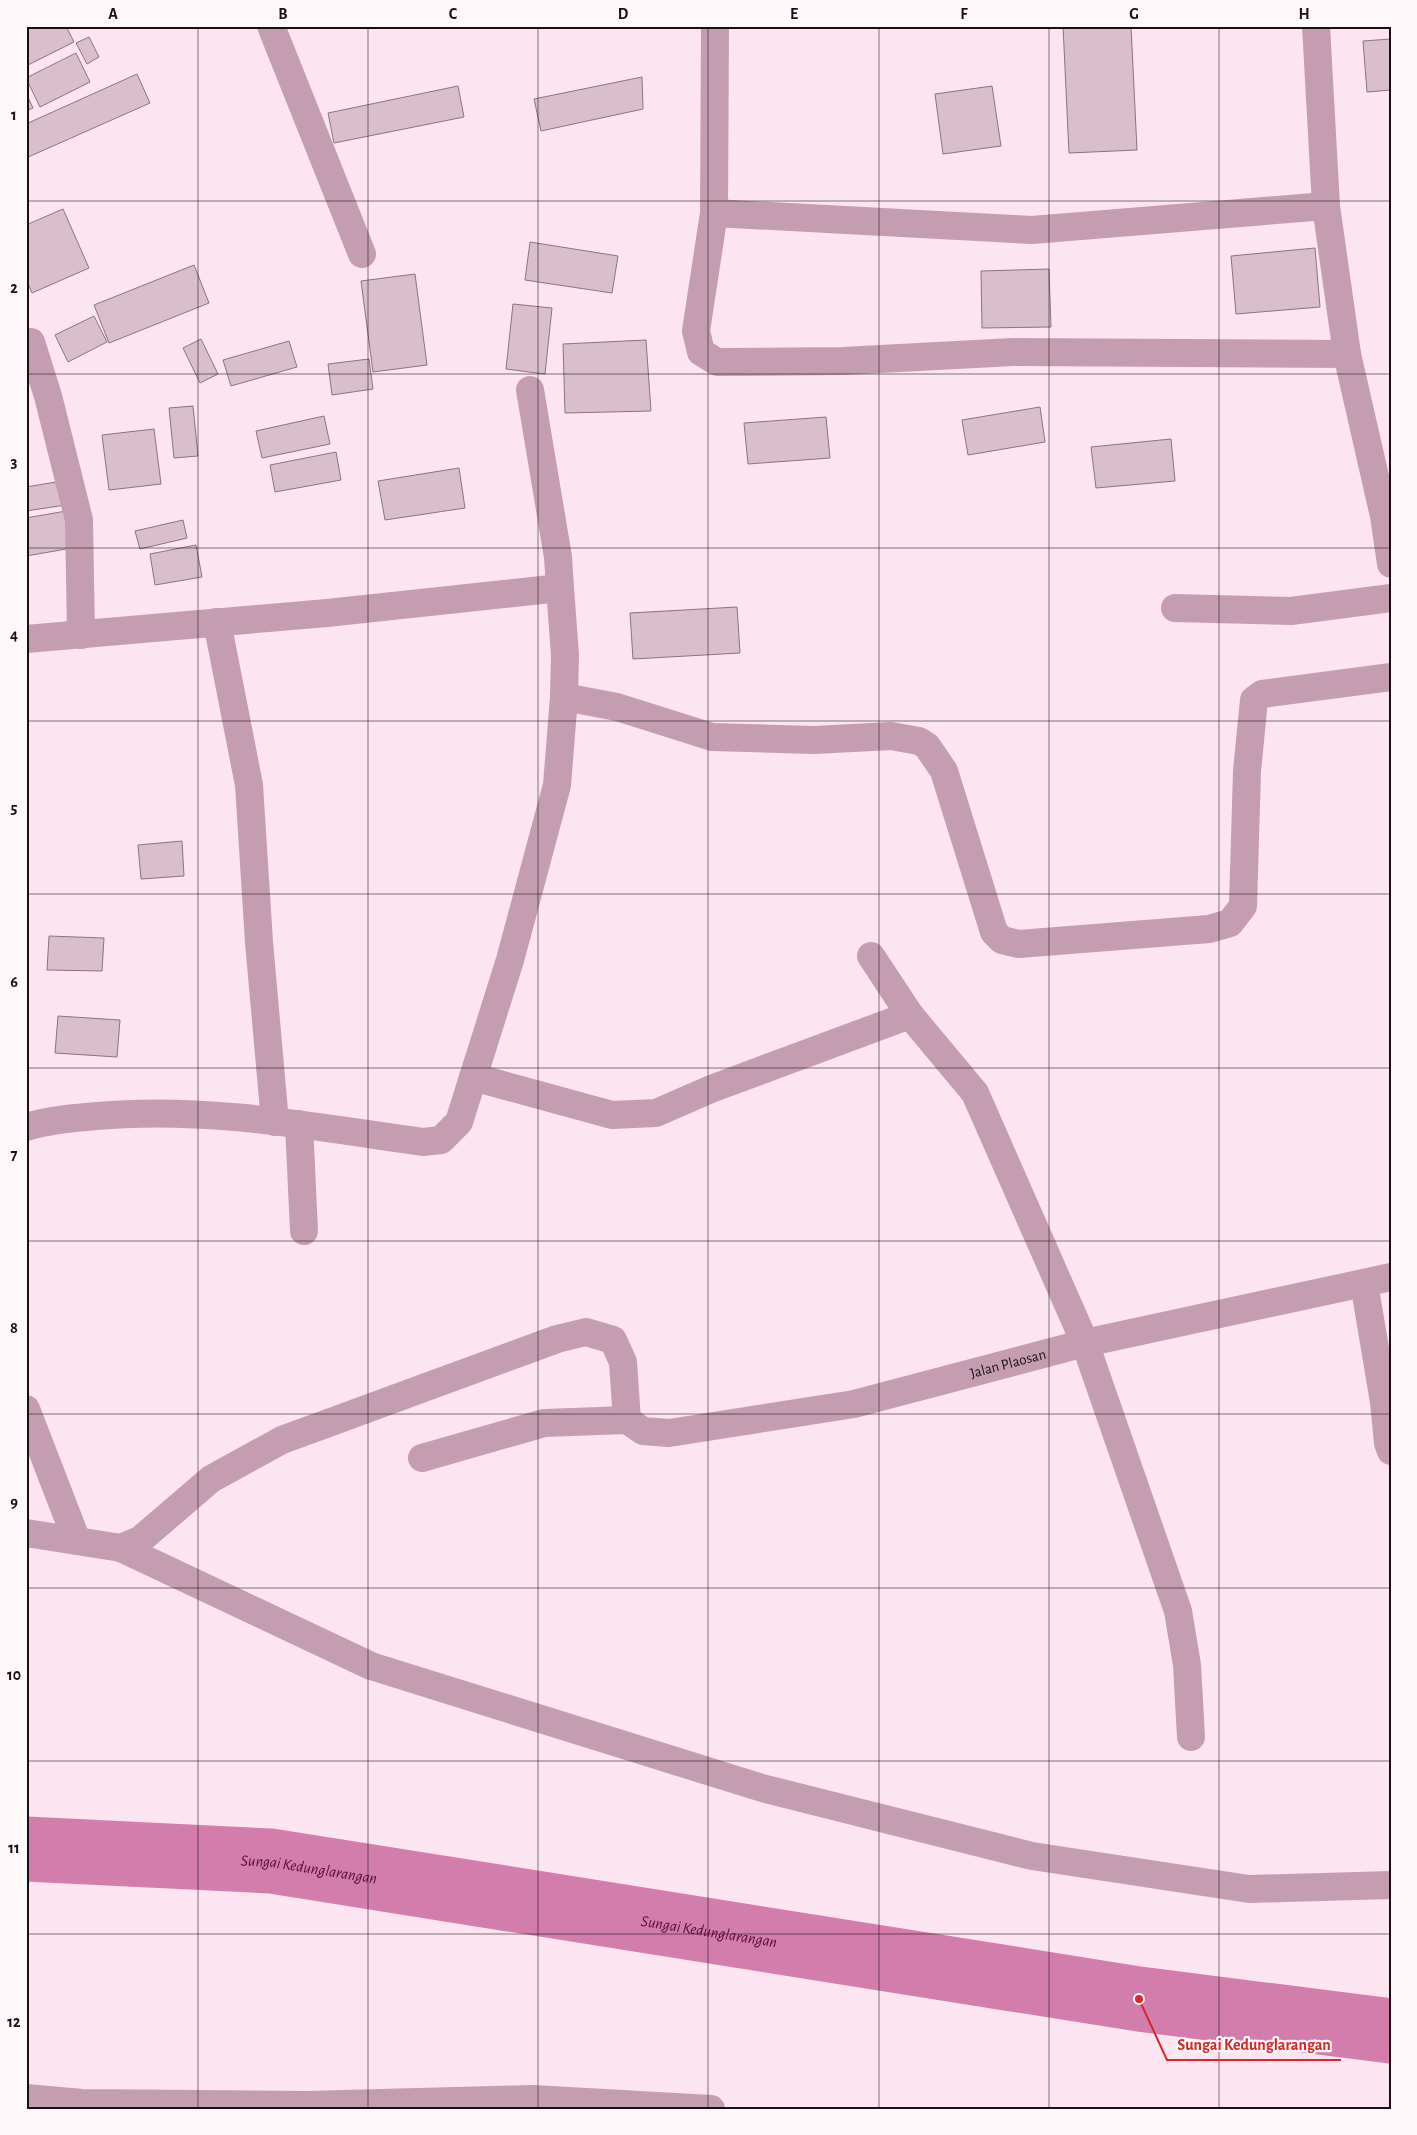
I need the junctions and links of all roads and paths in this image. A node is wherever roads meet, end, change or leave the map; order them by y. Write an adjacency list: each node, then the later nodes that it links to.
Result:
1 (271, 26): 6 (street)
2 (715, 26): 5 (street)
3 (1316, 26): 4 (street)
4 (1326, 206): 5 (street); 8 (street)
5 (714, 213): 8 (street)
6 (362, 254)
7 (31, 342): 16 (street)
8 (1347, 354): 10 (street)
9 (530, 390): 12 (street)
10 (1387, 516): 11 (street)
11 (1391, 564)
12 (560, 588): 15 (street); 19 (street)
13 (1391, 598): 14 (street)
14 (1175, 608)
15 (217, 622): 16 (street); 23 (street)
16 (81, 635): 17 (street)
17 (26, 639)
18 (1391, 678): 19 (street)
19 (564, 697): 22 (street)
20 (871, 956): 21 (street)
21 (910, 1015): 22 (street); 28 (street)
22 (473, 1077): 23 (street)
23 (288, 1123): 24 (street); 25 (street)
24 (26, 1127)
25 (304, 1231)
26 (1391, 1277): 27 (street, Jalan Plaosan)
27 (1364, 1283): 28 (street, Jalan Plaosan); 31 (street)
28 (1085, 1343): 30 (street, Jalan Plaosan); 36 (street)
29 (26, 1409): 34 (street)
30 (627, 1420): 32 (street); 35 (street)
31 (1391, 1451)
32 (422, 1458)
33 (26, 1533): 34 (street)
34 (77, 1541): 35 (street)
35 (121, 1548): 37 (street)
36 (1191, 1737)
37 (1391, 1885)
38 (26, 2098): 39 (street)
39 (711, 2109)

